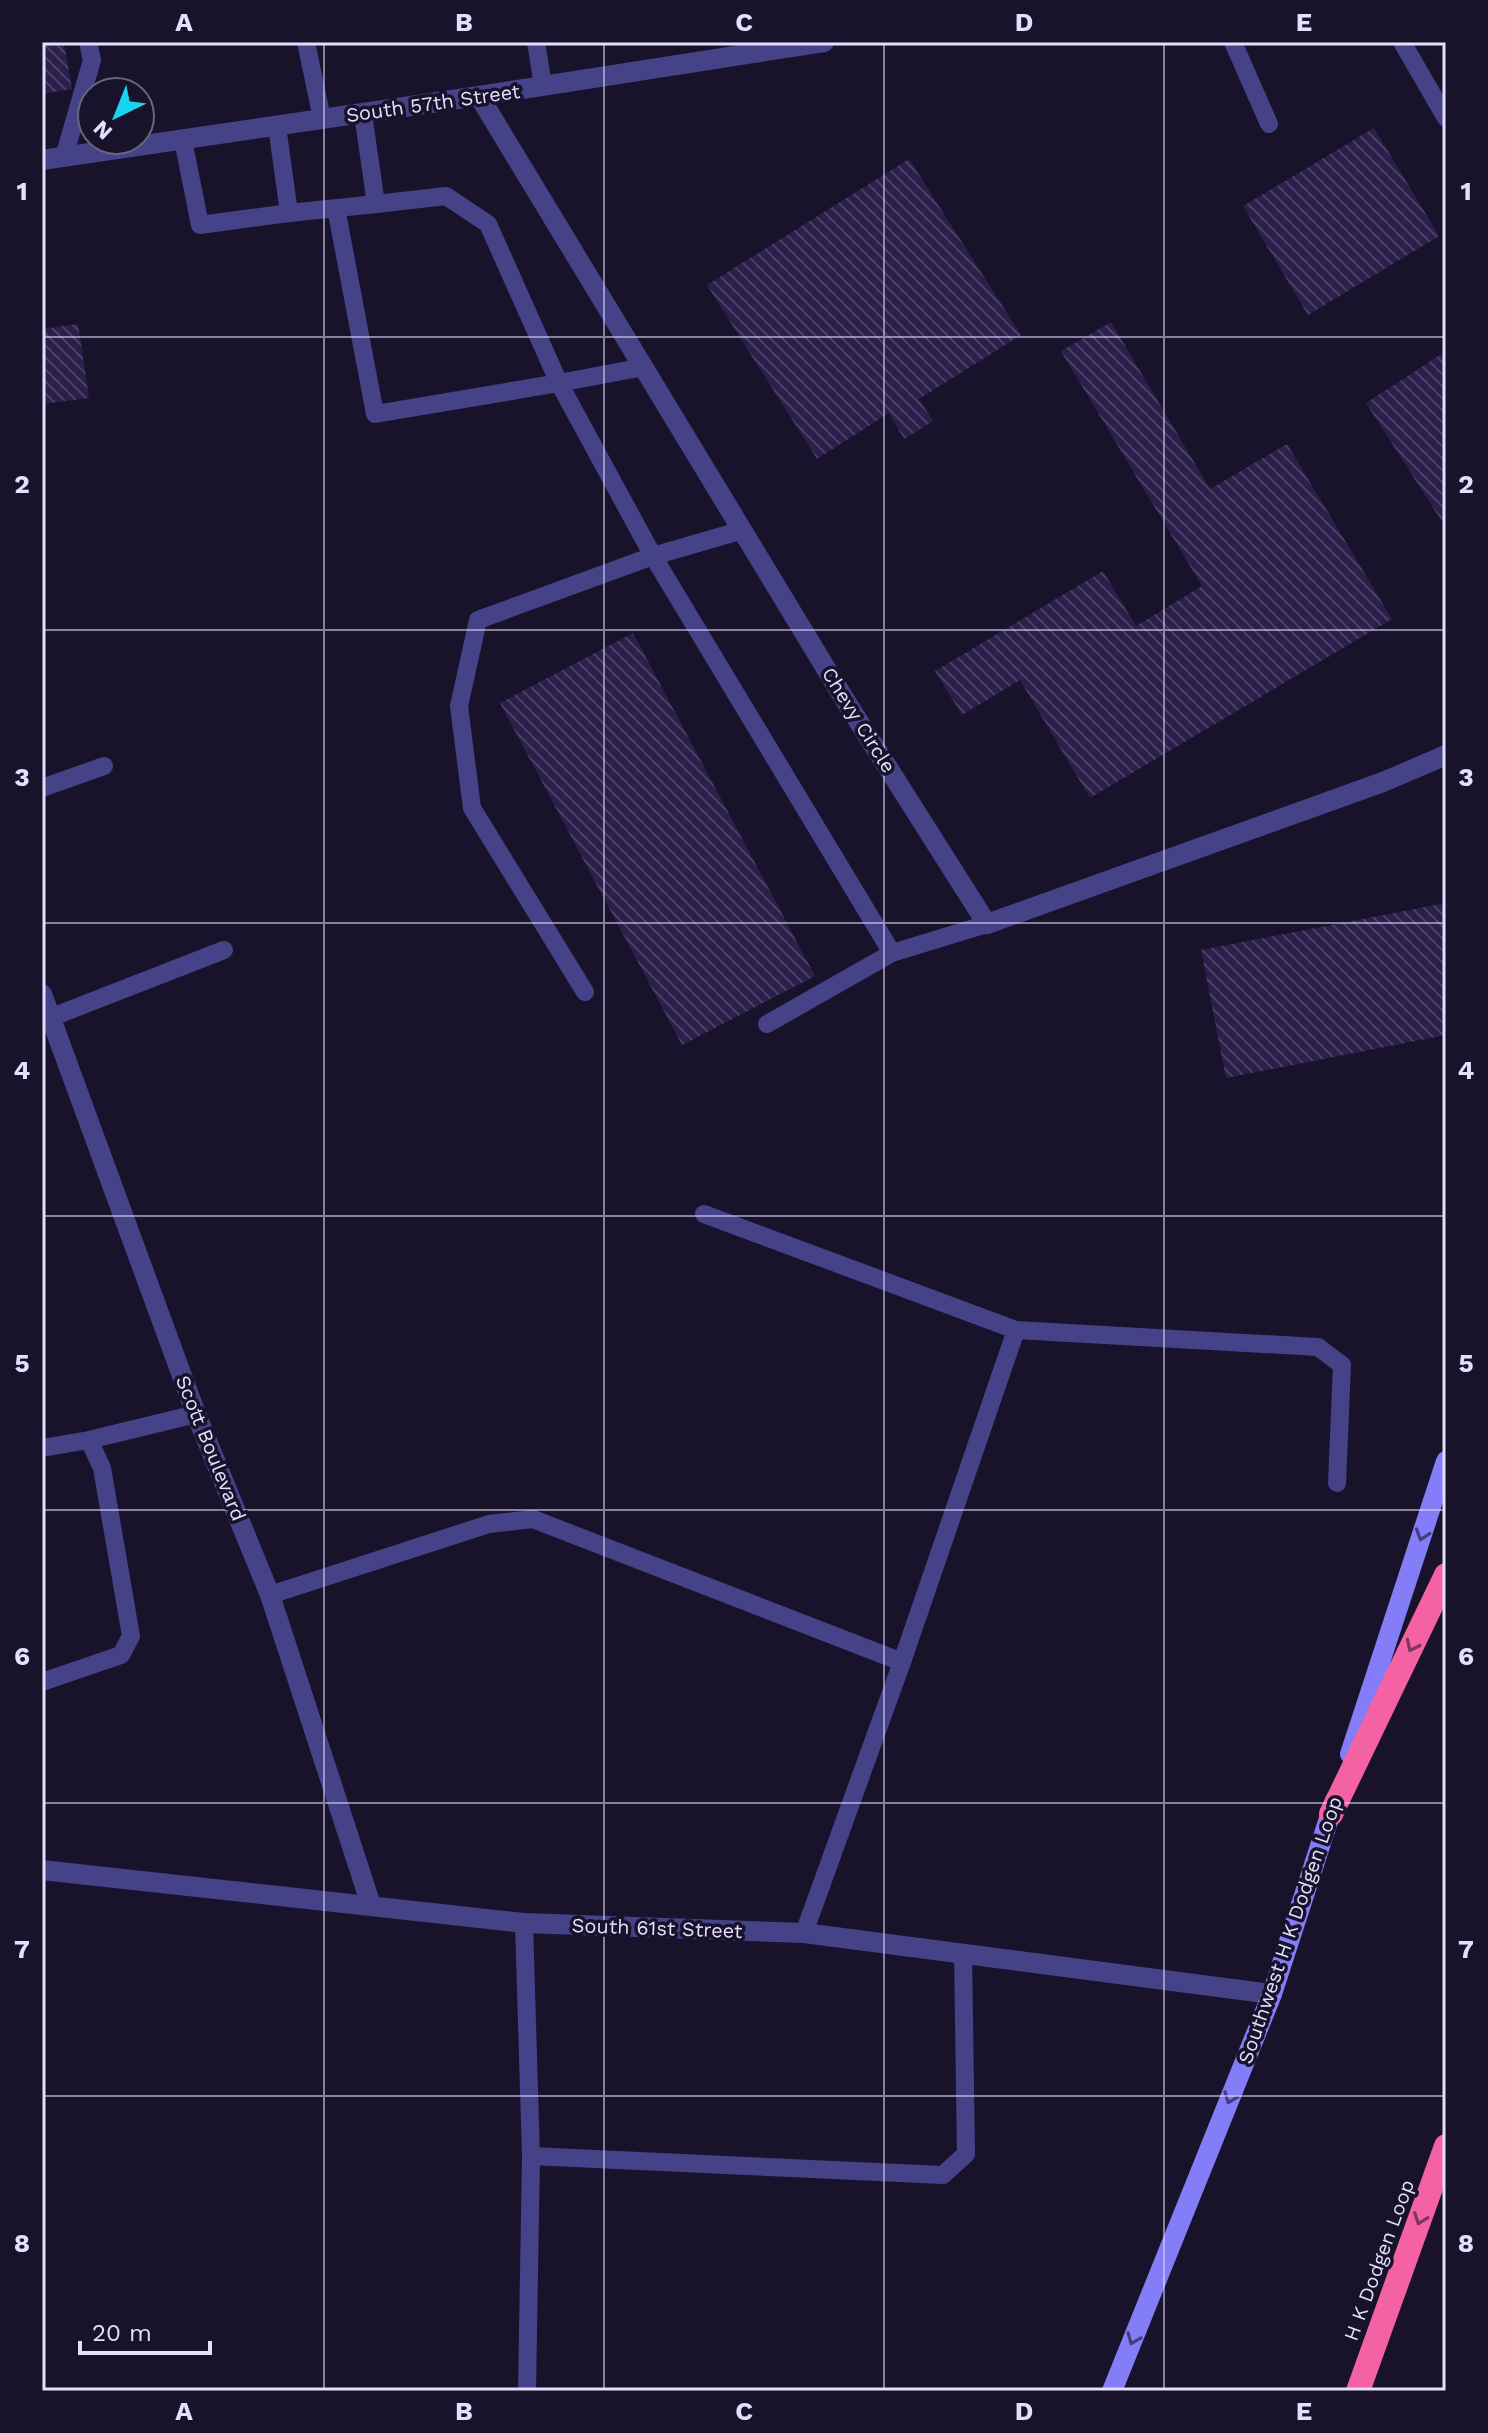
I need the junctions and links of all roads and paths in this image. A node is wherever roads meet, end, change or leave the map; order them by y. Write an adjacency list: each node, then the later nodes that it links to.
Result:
1 (88, 42): 15 (lane)
2 (306, 42): 11 (lane)
3 (536, 42): 7 (lane)
4 (824, 42): 7 (street, South 57th Street)
5 (1233, 42): 12 (lane)
6 (1402, 42): 10 (lane)
7 (543, 86): 8 (street, South 57th Street)
8 (479, 96): 9 (street, South 57th Street); 20 (street, Chevy Circle)
9 (363, 114): 11 (street, South 57th Street); 17 (lane)
10 (1446, 118)
11 (322, 119): 13 (street, South 57th Street)
12 (1269, 124)
13 (277, 126): 14 (street, South 57th Street); 19 (lane)
14 (183, 140): 15 (street, South 57th Street); 19 (lane)
15 (64, 157): 16 (street, South 57th Street)
16 (42, 160)
17 (376, 204): 18 (lane); 21 (lane)
18 (336, 208): 19 (lane); 21 (lane)
19 (289, 213)
20 (644, 367): 21 (lane); 22 (street, Chevy Circle)
21 (559, 383): 23 (lane)
22 (743, 530): 23 (lane); 27 (street, Chevy Circle)
23 (653, 556): 29 (lane); 30 (lane)
24 (1446, 755): 27 (street)
25 (104, 766): 26 (lane)
26 (42, 788)
27 (987, 924): 29 (lane)
28 (224, 950): 32 (lane)
29 (892, 953): 33 (lane)
30 (585, 992)
31 (42, 994): 32 (street, Scott Boulevard)
32 (46, 1020): 36 (street, Scott Boulevard)
33 (767, 1024)
34 (704, 1214): 35 (lane)
35 (1016, 1330): 40 (lane); 43 (lane)
36 (196, 1414): 37 (lane); 42 (street, Scott Boulevard)
37 (89, 1440): 38 (lane); 44 (lane)
38 (42, 1448)
39 (1446, 1461): 45 (main road, Southwest H K Dodgen Loop, one-way to 45)
40 (1337, 1483)
41 (1446, 1575): 45 (highway, one-way to 45)
42 (270, 1595): 43 (lane); 47 (street, Scott Boulevard)
43 (902, 1662): 49 (lane)
44 (42, 1682)
45 (1331, 1814): 51 (main road, Southwest H K Dodgen Loop)
46 (42, 1870): 47 (street, South 61st Street)
47 (371, 1905): 48 (street, South 61st Street)
48 (524, 1923): 49 (street, South 61st Street); 53 (lane)
49 (804, 1933): 50 (street, South 61st Street)
50 (963, 1953): 51 (street, South 61st Street); 53 (lane)
51 (1272, 1994): 55 (main road, Southwest H K Dodgen Loop, one-way to 55)
52 (1446, 2146): 56 (highway, H K Dodgen Loop, one-way to 56)
53 (531, 2156): 54 (lane)
54 (527, 2391)
55 (1112, 2391)
56 (1358, 2391)

